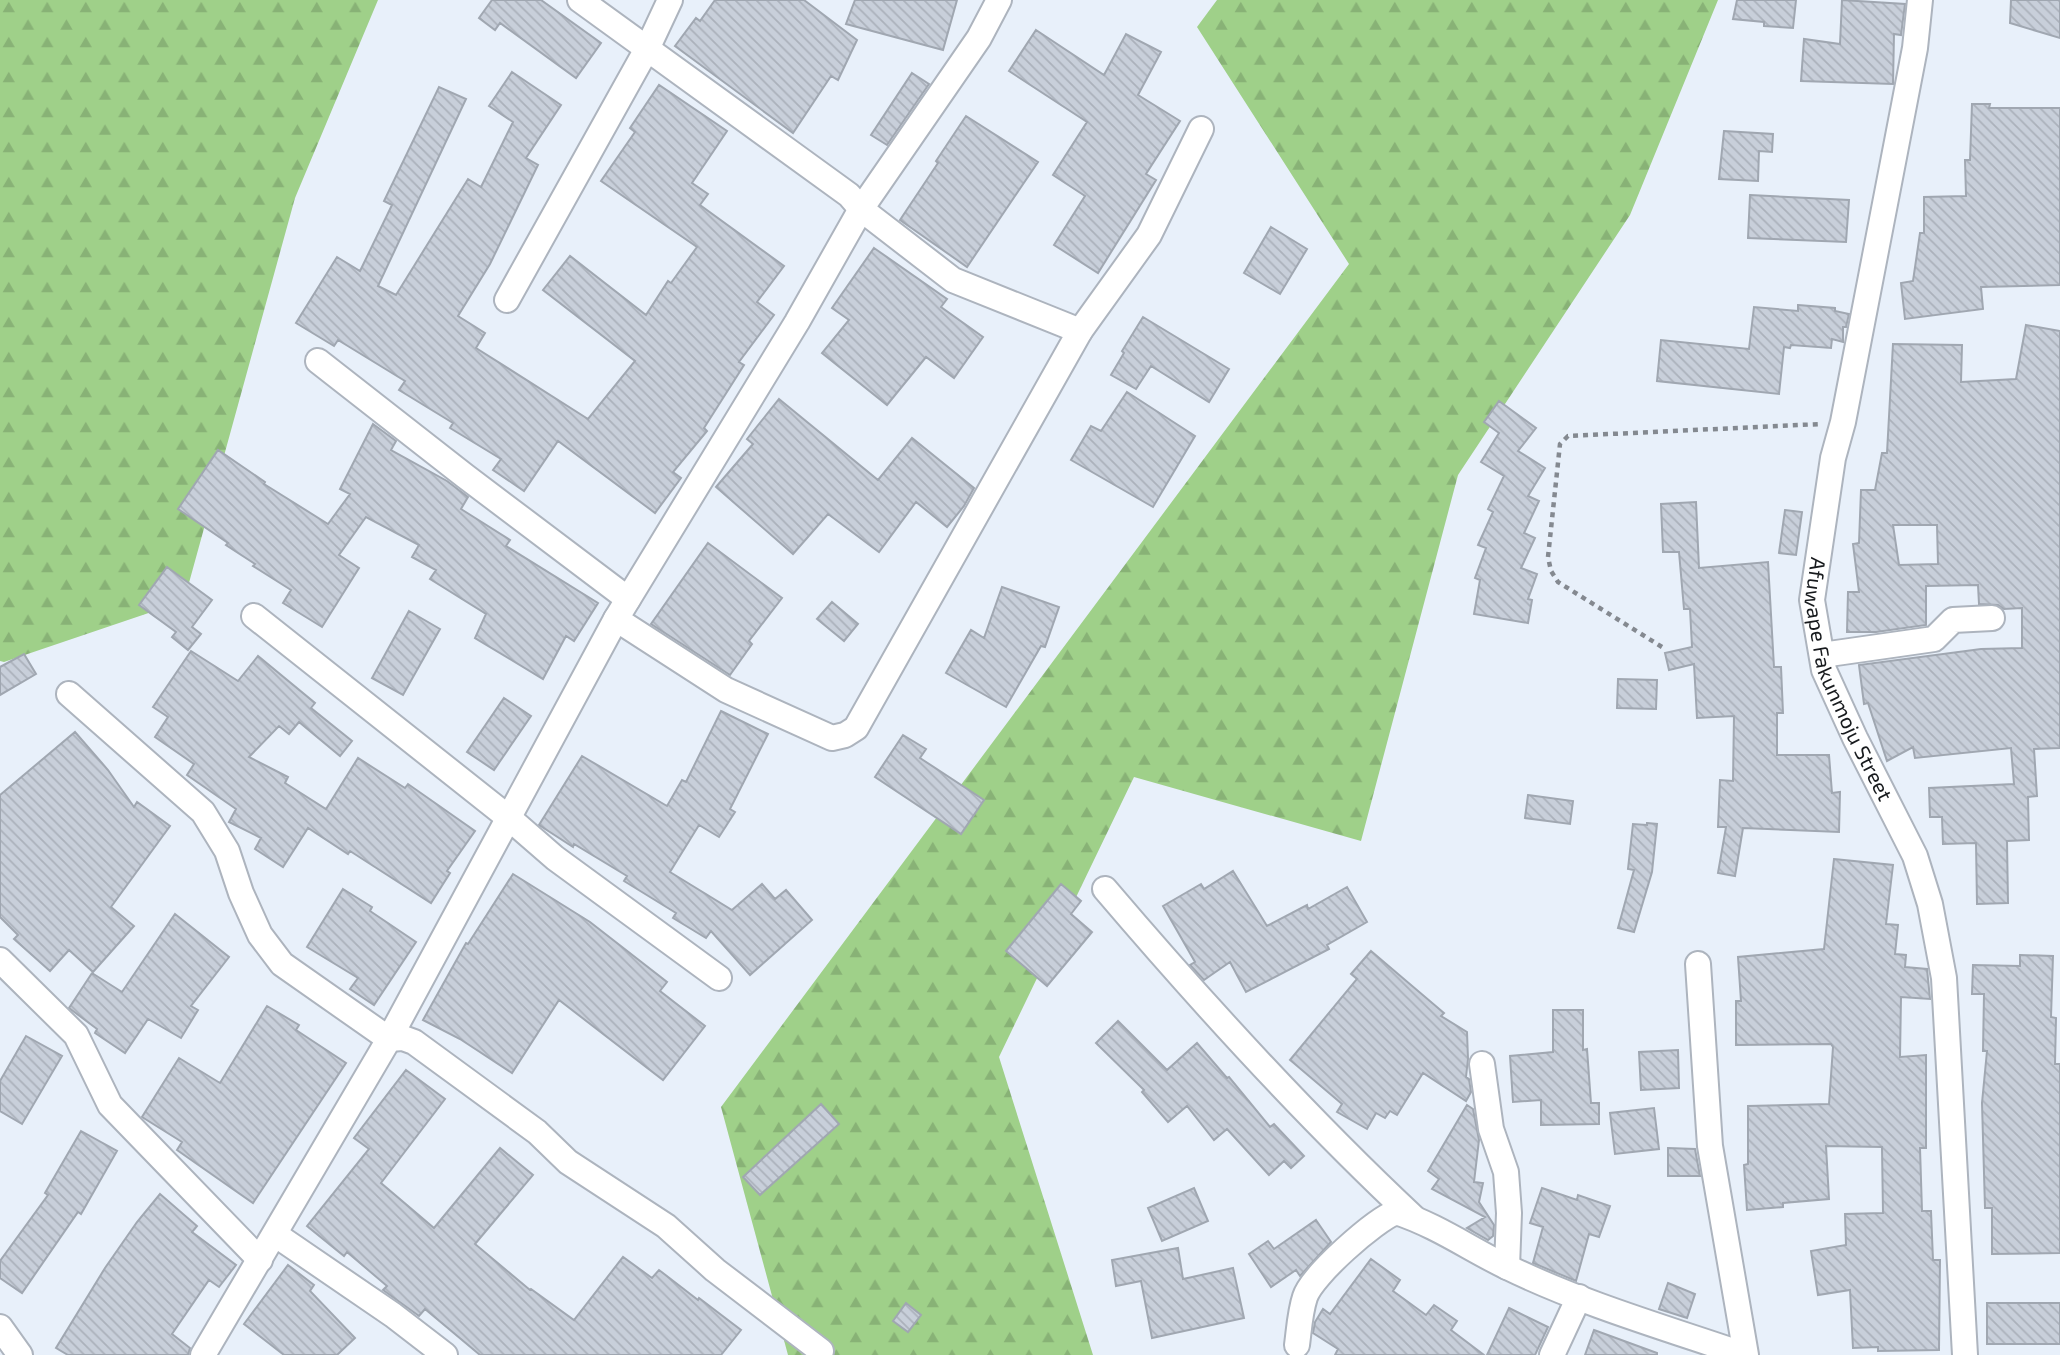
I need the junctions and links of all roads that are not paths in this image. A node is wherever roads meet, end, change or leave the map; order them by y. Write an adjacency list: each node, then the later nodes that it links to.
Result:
1 (580, 0): 5 (street)
2 (670, 0): 5 (street)
3 (999, 0): 7 (street)
4 (1920, 0): 14 (street, Afuwape Fakunmoju Street)
5 (648, 47): 7 (street); 8 (street)
6 (1201, 129): 9 (street)
7 (861, 209): 9 (street); 11 (street)
8 (507, 300)
9 (1080, 331): 11 (street)
10 (318, 361): 11 (street)
11 (622, 609): 16 (street)
12 (254, 616): 16 (street)
13 (1992, 618): 14 (street)
14 (1822, 655): 36 (street, Afuwape Fakunmoju Street)
15 (69, 694): 21 (street)
16 (509, 818): 20 (street); 21 (street)
17 (1104, 889): 23 (street)
18 (0, 960): 25 (street)
19 (1698, 964): 35 (street)
20 (719, 978)
21 (389, 1039): 24 (street); 30 (street)
22 (1482, 1065): 26 (street)
23 (1413, 1218): 26 (street); 29 (street)
24 (276, 1235): 25 (street); 33 (street)
25 (260, 1260): 32 (street)
26 (1507, 1267): 27 (street)
27 (1579, 1297): 34 (street); 35 (street)
28 (0, 1326): 31 (street)
29 (1297, 1345)
30 (821, 1351)
31 (20, 1355)
32 (203, 1355)
33 (445, 1355)
34 (1552, 1355)
35 (1746, 1355)
36 (1965, 1355)

